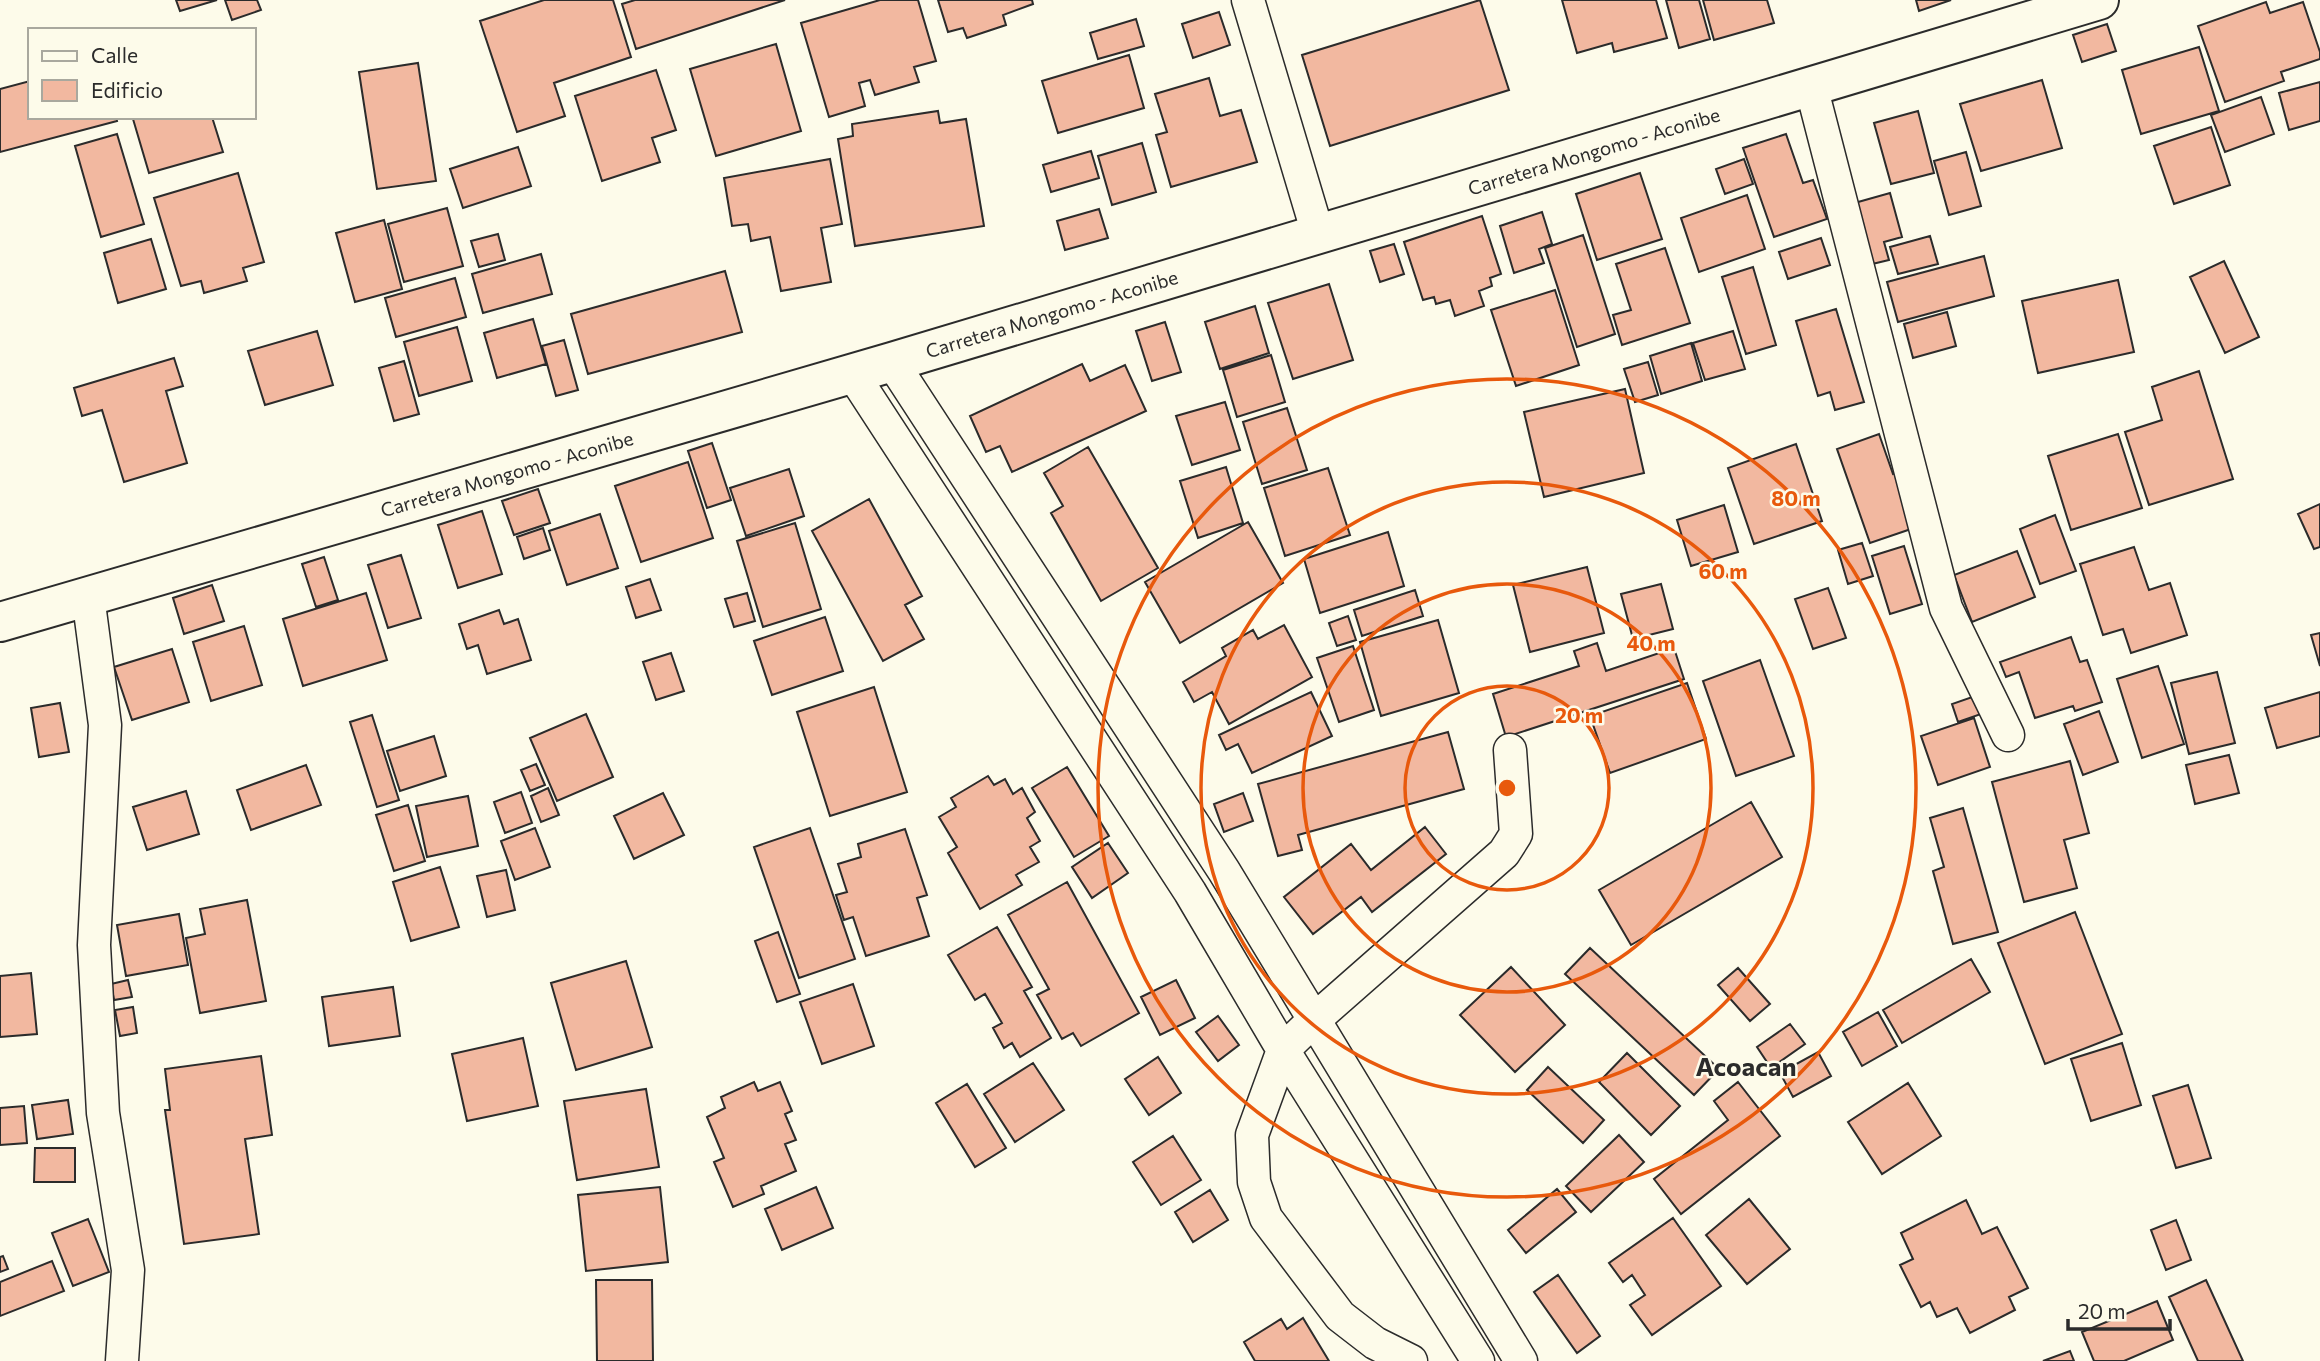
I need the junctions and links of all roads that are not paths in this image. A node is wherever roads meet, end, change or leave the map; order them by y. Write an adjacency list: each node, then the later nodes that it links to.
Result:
1 (1248, 0): 4 (street)
2 (2099, 0): 3 (main road, Carretera Mongomo - Aconibe)
3 (1811, 86): 4 (main road, Carretera Mongomo - Aconibe); 9 (street)
4 (1318, 234): 5 (main road, Carretera Mongomo - Aconibe)
5 (892, 362): 6 (main road, Carretera Mongomo - Aconibe); 11 (street)
6 (852, 373): 7 (main road, Carretera Mongomo - Aconibe); 12 (street)
7 (88, 596): 8 (main road, Carretera Mongomo - Aconibe); 13 (street)
8 (0, 622)
9 (2008, 735)
10 (1510, 750): 11 (street)
11 (1314, 1020): 12 (street); 16 (street)
12 (1283, 1050): 14 (street); 15 (street)
13 (122, 1361)
14 (1410, 1361)
15 (1478, 1361)
16 (1521, 1361)

